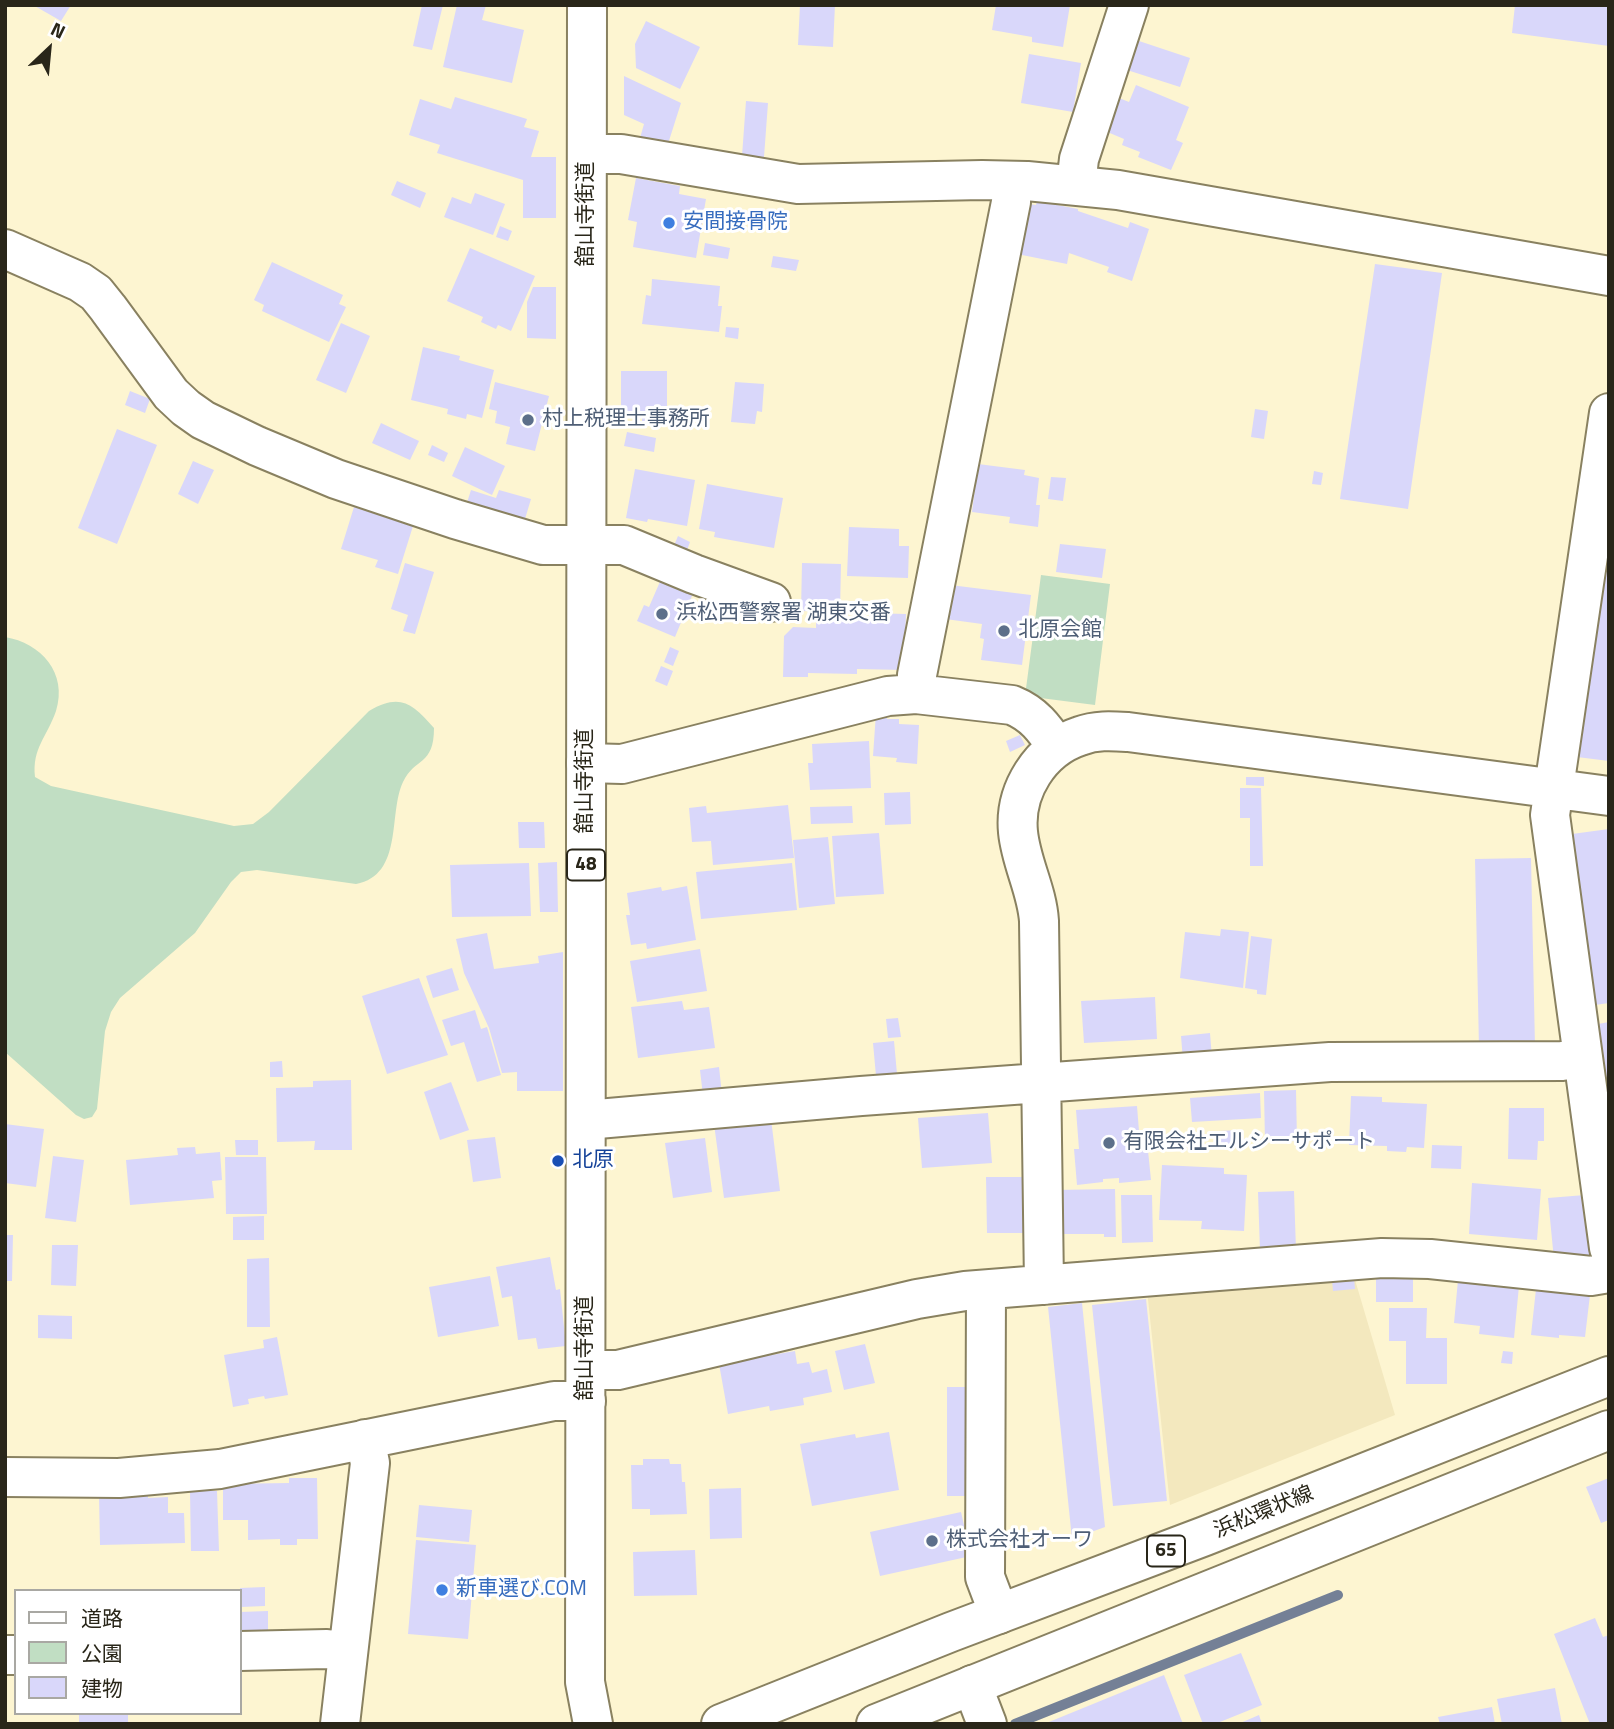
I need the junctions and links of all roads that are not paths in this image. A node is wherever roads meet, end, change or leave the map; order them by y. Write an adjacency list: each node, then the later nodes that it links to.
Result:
1 (587, 5): 3 (street, 舘山寺街道 / 48)
2 (1129, 5): 5 (street)
3 (587, 154): 4 (street); 9 (street, 舘山寺街道 / 48)
4 (1012, 181): 5 (street); 11 (street)
5 (1076, 185): 7 (street)
6 (5, 249): 9 (street)
7 (1609, 276)
8 (1609, 413): 14 (street)
9 (586, 545): 10 (street); 13 (street, 舘山寺街道 / 48)
10 (771, 602)
11 (916, 694): 12 (street); 13 (street)
12 (1057, 747): 14 (street); 17 (street)
13 (586, 763): 18 (street, 舘山寺街道 / 48)
14 (1554, 788): 15 (street); 16 (street)
15 (1609, 796)
16 (1583, 1058): 17 (street); 19 (street)
17 (1041, 1083): 18 (street); 21 (street)
18 (586, 1120): 24 (street, 舘山寺街道 / 48)
19 (1609, 1248)
20 (1609, 1273): 21 (street)
21 (1044, 1285): 22 (street)
22 (986, 1290): 24 (street); 30 (street)
23 (1609, 1376): 28 (street, 浜松環状線 / 65)
24 (586, 1386): 26 (street); 35 (street, 舘山寺街道 / 48)
25 (1609, 1430): 29 (street, 65)
26 (365, 1439): 27 (street); 32 (street)
27 (5, 1477)
28 (1205, 1536): 29 (street); 30 (street, 浜松環状線 / 65)
29 (1224, 1583): 33 (street, 65)
30 (999, 1614): 36 (street, 浜松環状線 / 65)
31 (242, 1651): 32 (street)
32 (348, 1652): 34 (street)
33 (972, 1685): 37 (street, 65); 38 (street)
34 (340, 1724)
35 (593, 1724)
36 (722, 1724)
37 (876, 1724)
38 (987, 1724)

